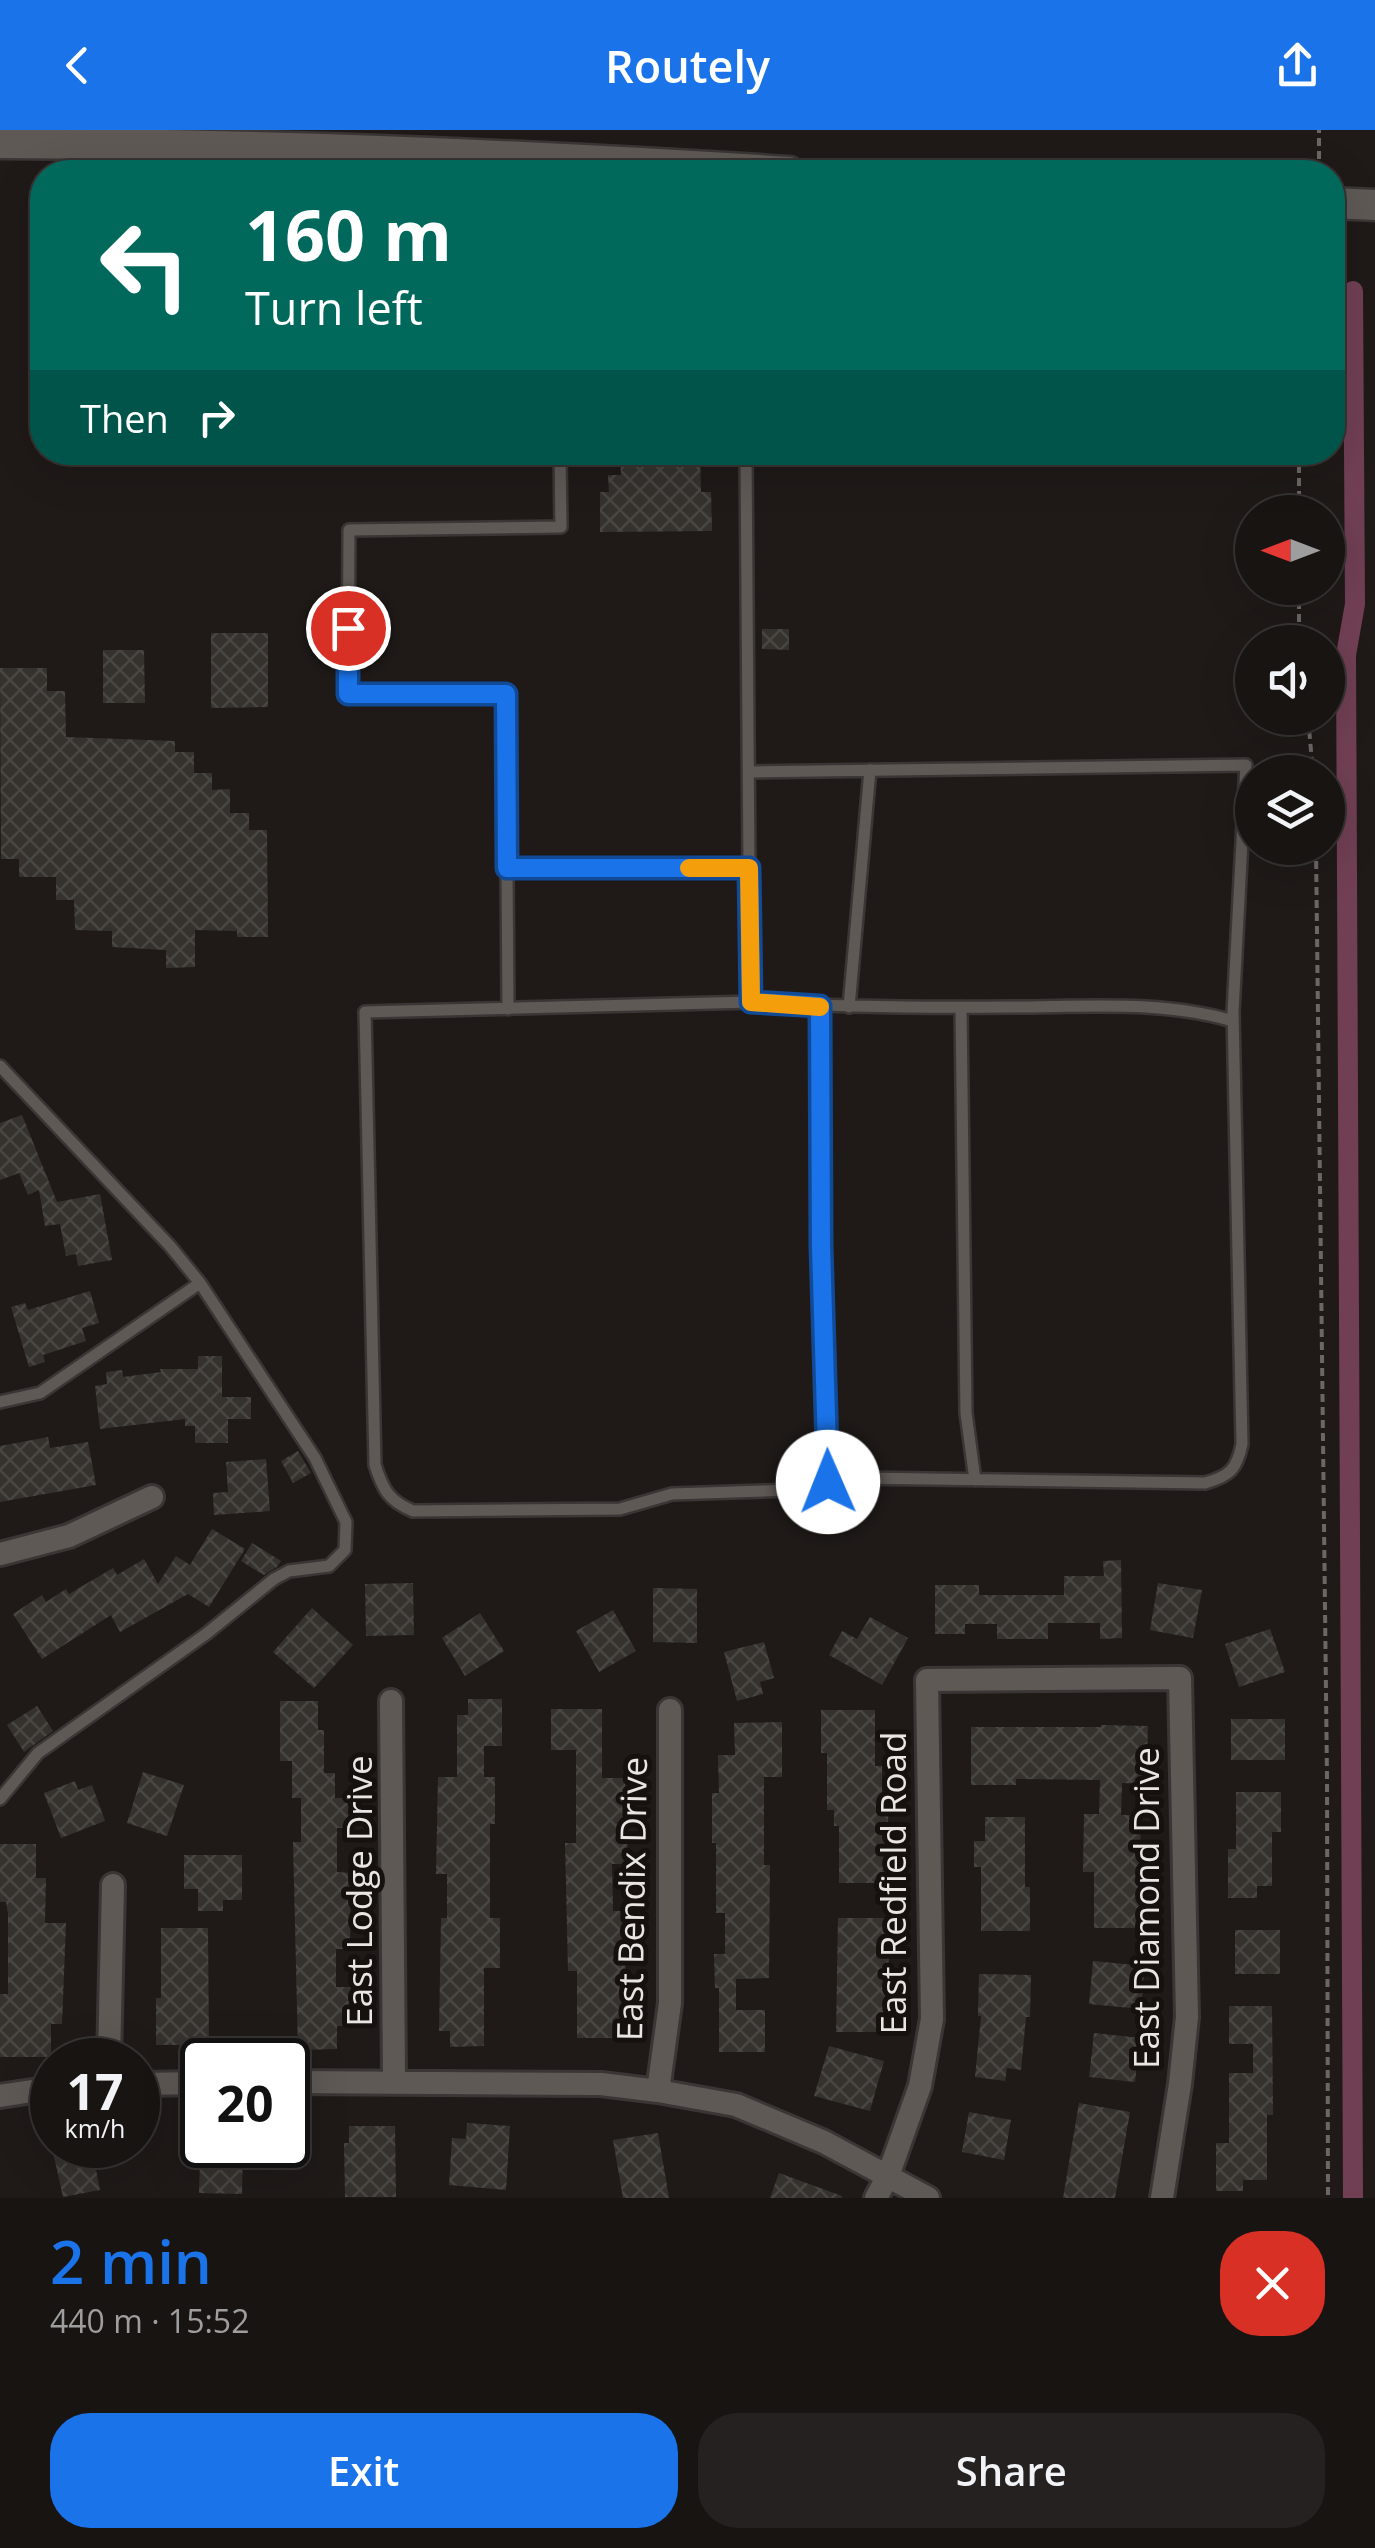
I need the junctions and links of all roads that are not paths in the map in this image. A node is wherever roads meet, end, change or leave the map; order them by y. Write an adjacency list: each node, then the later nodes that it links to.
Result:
1 (0, 142): 2 (main road)
2 (463, 160)
3 (560, 465): 7 (lane)
4 (746, 465): 6 (lane)
5 (870, 770): 6 (lane); 12 (lane); 14 (lane)
6 (749, 772): 8 (lane)
7 (507, 868): 8 (lane); 11 (lane)
8 (749, 868): 9 (lane)
9 (751, 1002): 10 (lane); 11 (lane)
10 (820, 1006): 12 (lane); 19 (lane)
11 (508, 1008): 19 (lane)
12 (850, 1008): 13 (lane)
13 (961, 1008): 14 (lane); 18 (lane)
14 (1233, 1022): 18 (lane)
15 (0, 1066): 16 (lane)
16 (200, 1283): 17 (lane); 25 (lane)
17 (0, 1402)
18 (976, 1480): 19 (lane)
19 (828, 1482)
20 (152, 1497): 21 (street)
21 (0, 1554)
22 (1180, 1678): 33 (street, East Redfield Road); 36 (street, East Diamond Drive)
23 (392, 1701): 29 (street, East Lodge Drive)
24 (670, 1710): 30 (street, East Bendix Drive)
25 (0, 1798)
26 (114, 1885): 27 (street)
27 (110, 2038)
28 (310, 2082): 29 (street)
29 (394, 2082): 30 (street)
30 (658, 2090): 33 (street)
31 (30, 2091): 32 (street)
32 (0, 2096)
33 (888, 2176): 34 (street, East Redfield Road); 35 (street)
34 (876, 2198)
35 (928, 2198)
36 (1162, 2198)

